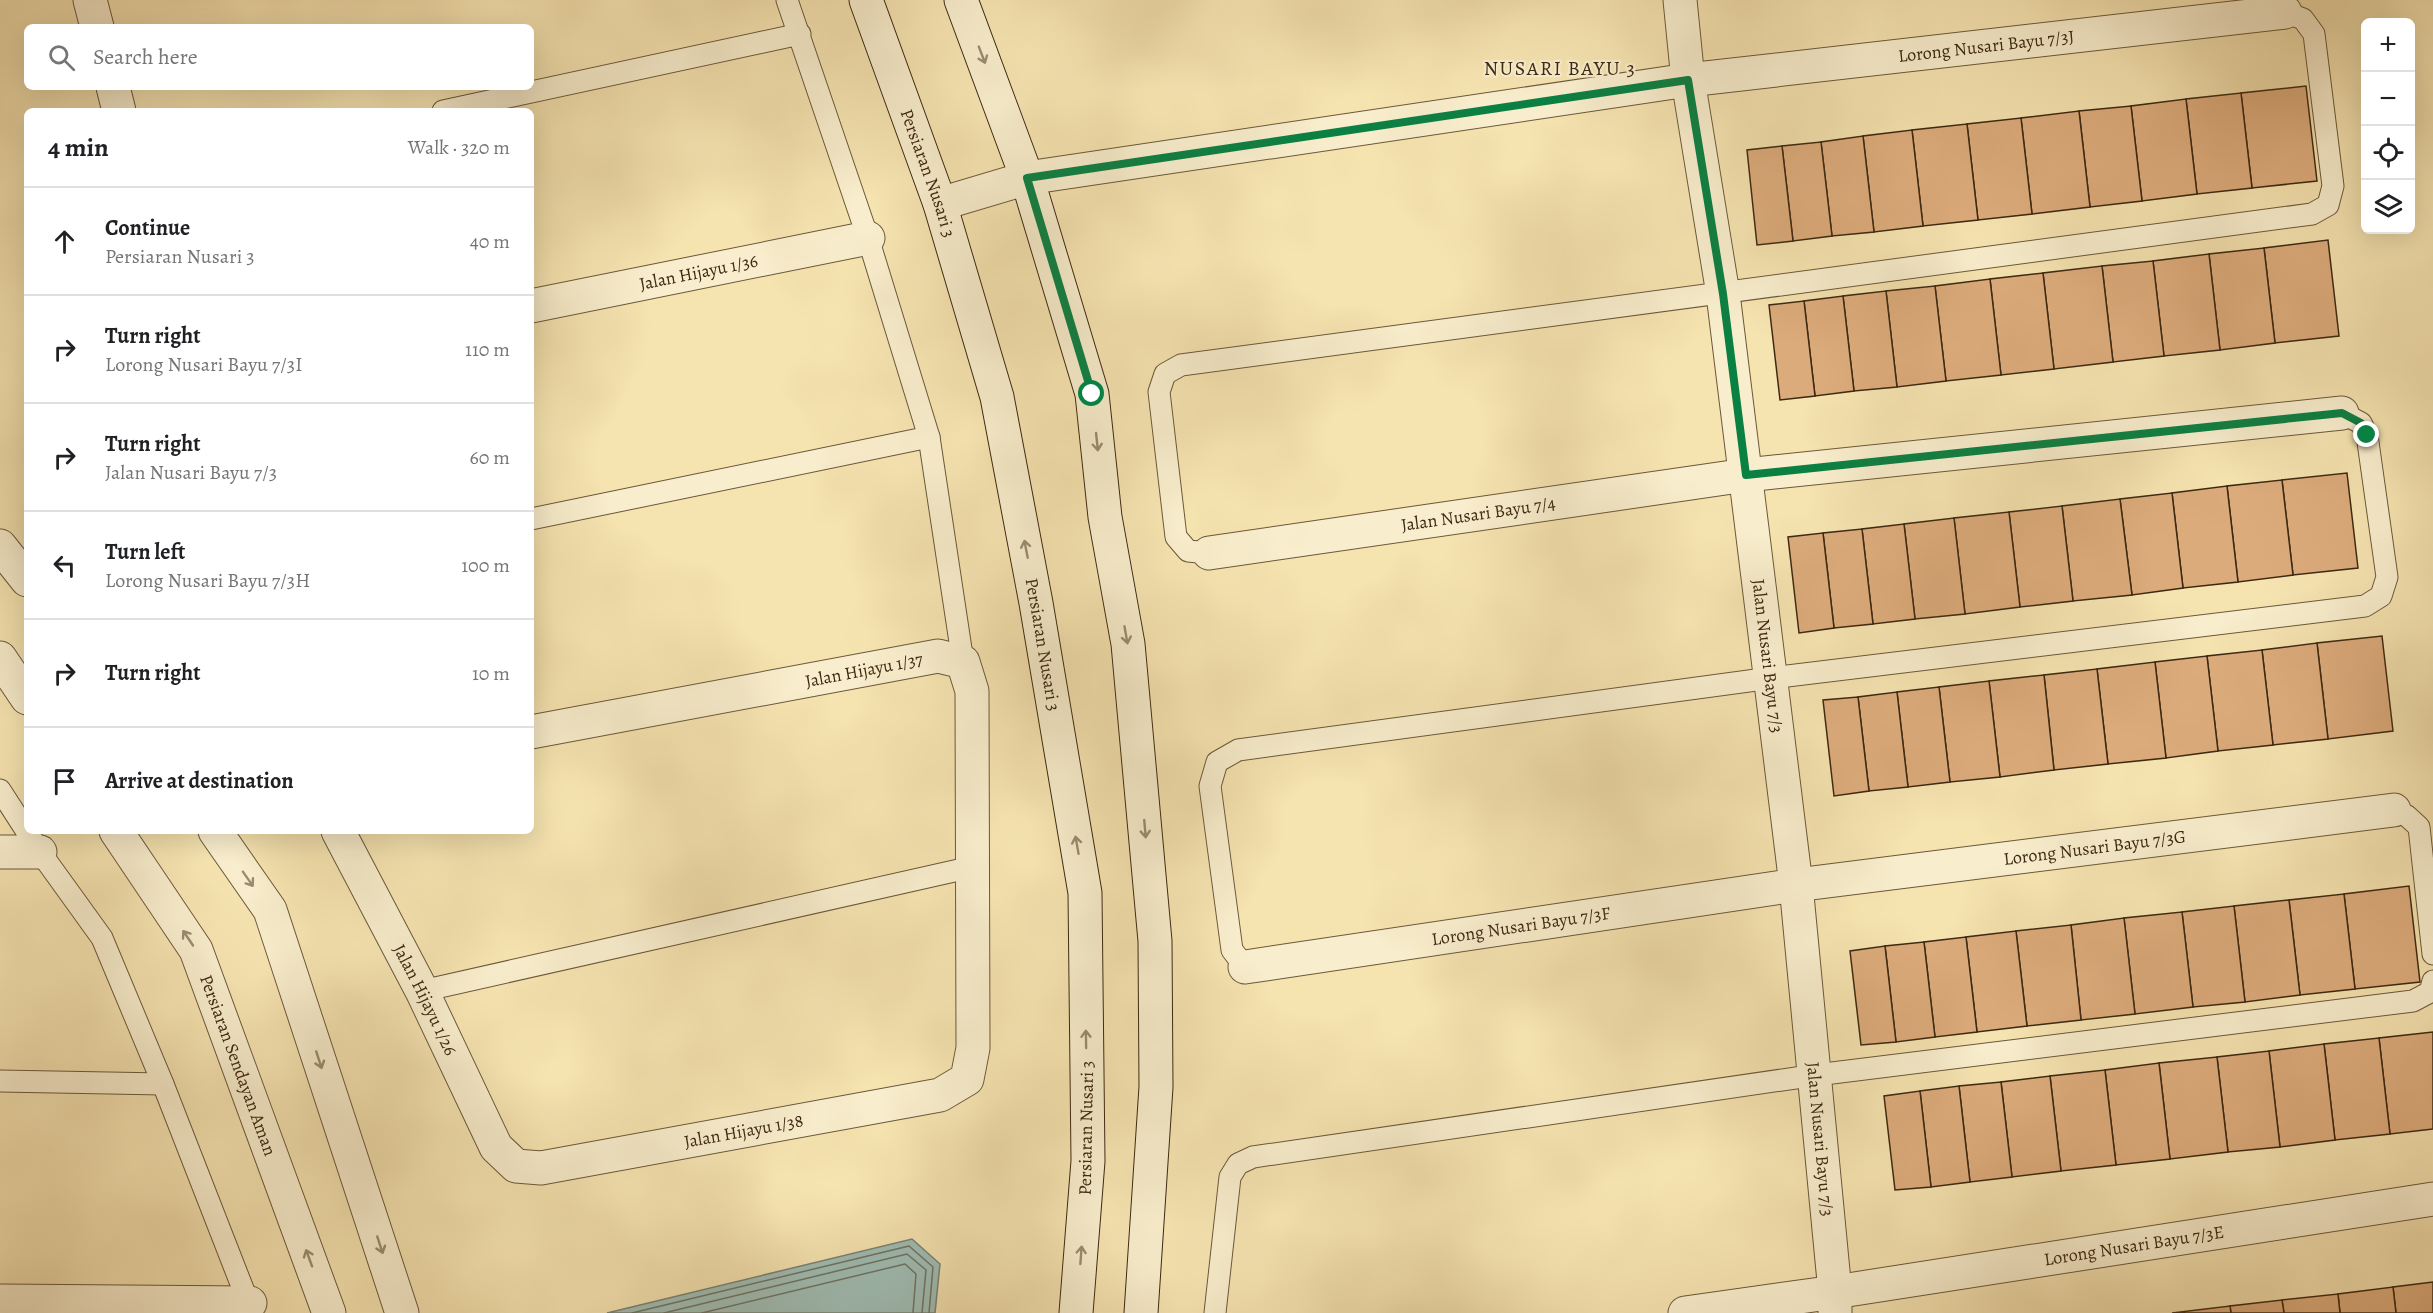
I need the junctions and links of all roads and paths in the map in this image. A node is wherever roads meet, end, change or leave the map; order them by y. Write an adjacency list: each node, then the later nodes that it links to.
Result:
1 (90, 0): 7 (street)
2 (787, 0): 8 (lane)
3 (866, 0): 14 (street, Persiaran Nusari 3)
4 (962, 0): 13 (street, one-way to 13)
5 (1680, 0): 9 (street, Jalan Nusari Bayu 7/3)
6 (2286, 12): 9 (street, Lorong Nusari Bayu 7/3J); 16 (lane)
7 (96, 24)
8 (800, 34): 12 (lane); 15 (lane)
9 (1688, 80): 13 (street, Lorong Nusari Bayu 7/3J); 16 (street, Jalan Nusari Bayu 7/3)
10 (114, 90): 11 (street)
11 (118, 108)
12 (457, 108)
13 (1027, 178): 14 (street, Lorong Nusari Bayu 7/3J); 56 (street, one-way to 56)
14 (939, 204): 55 (street, Persiaran Nusari 3, one-way to 14)
15 (868, 238): 17 (street, Jalan Hijayu 1/36); 19 (lane)
16 (1723, 294): 20 (street, Jalan Nusari Bayu 7/3); 23 (lane)
17 (534, 305)
18 (2342, 413): 20 (street, Jalan Nusari Bayu 7/4); 27 (lane)
19 (929, 437): 21 (lane); 26 (lane)
20 (1746, 475): 23 (street, Jalan Nusari Bayu 7/4); 27 (street, Jalan Nusari Bayu 7/3)
21 (534, 518)
22 (0, 546): 24 (street)
23 (1209, 553)
24 (24, 576)
25 (0, 658): 28 (street)
26 (963, 662): 29 (street, Jalan Hijayu 1/37); 39 (street)
27 (1770, 678): 40 (street, Jalan Nusari Bayu 7/3); 42 (lane)
28 (24, 694)
29 (534, 731)
30 (0, 790): 32 (lane)
31 (2394, 810): 40 (street, Lorong Nusari Bayu 7/3G); 41 (lane)
32 (24, 827)
33 (28, 834): 38 (lane)
34 (118, 834): 53 (street, Persiaran Sendayan Aman, one-way to 34)
35 (217, 834): 54 (street, one-way to 54)
36 (340, 834): 44 (street, Jalan Hijayu 1/26)
37 (0, 852): 38 (street)
38 (40, 852): 47 (lane)
39 (972, 867): 44 (lane); 48 (street, Jalan Hijayu 1/38)
40 (1796, 885): 42 (street, Lorong Nusari Bayu 7/3F); 45 (street, Jalan Nusari Bayu 7/3)
41 (2433, 954)
42 (1245, 967)
43 (2433, 981): 45 (lane)
44 (423, 991): 48 (street, Jalan Hijayu 1/26)
45 (1816, 1075): 51 (street, Jalan Nusari Bayu 7/3); 57 (lane)
46 (0, 1081): 47 (lane)
47 (163, 1084): 52 (lane)
48 (516, 1166)
49 (2433, 1199): 51 (street, Lorong Nusari Bayu 7/3E)
50 (0, 1301): 52 (street)
51 (1835, 1303): 58 (street, Lorong Nusari Bayu 7/3E)
52 (251, 1308)
53 (329, 1313)
54 (402, 1313)
55 (1076, 1313)
56 (1141, 1313)
57 (1215, 1313)
58 (1685, 1313)

